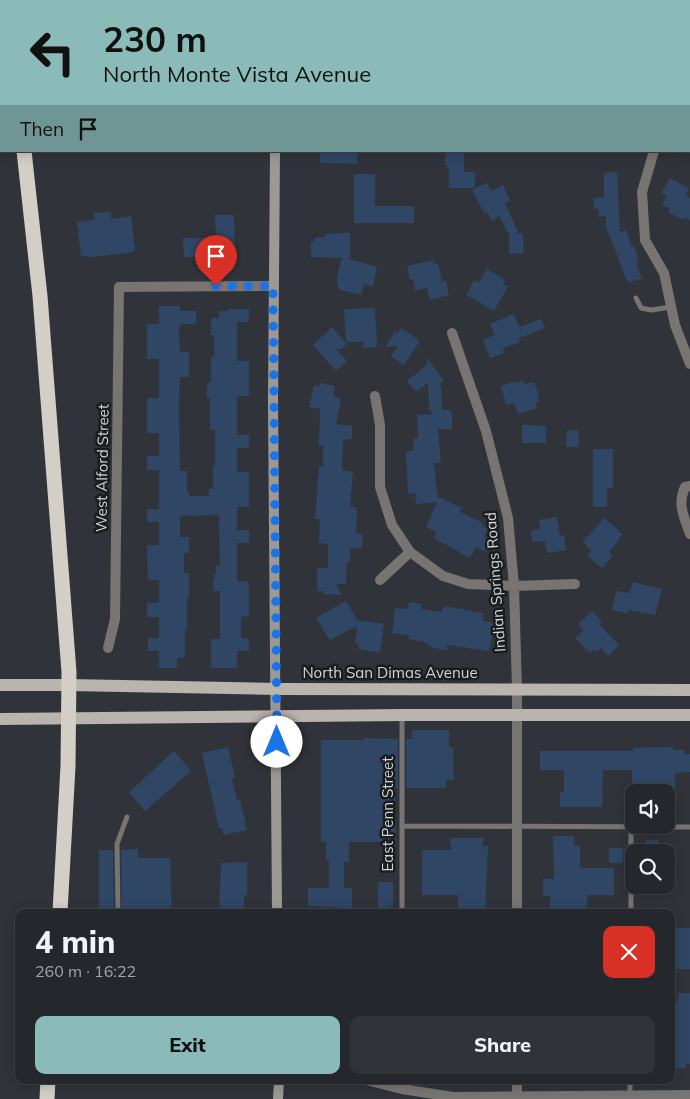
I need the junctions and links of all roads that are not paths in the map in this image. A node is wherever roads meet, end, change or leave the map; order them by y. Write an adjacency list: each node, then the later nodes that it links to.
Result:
1 (24, 152): 18 (highway)
2 (275, 152): 4 (main road)
3 (654, 152): 6 (street)
4 (273, 286): 16 (street, West Alford Street); 19 (main road)
5 (636, 298): 6 (lane)
6 (671, 307): 8 (street)
7 (452, 334): 15 (street, Indian Springs Road)
8 (690, 364)
9 (375, 396): 12 (street)
10 (690, 486): 11 (street)
11 (690, 534)
12 (410, 552): 13 (street); 15 (street)
13 (380, 580)
14 (575, 584): 15 (street)
15 (514, 586): 20 (street, Indian Springs Road)
16 (108, 648)
17 (0, 685): 18 (main road, North San Dimas Avenue)
18 (68, 685): 19 (main road, North San Dimas Avenue); 27 (highway)
19 (277, 689): 20 (main road, North San Dimas Avenue); 25 (main road)
20 (517, 689): 21 (main road, North San Dimas Avenue); 24 (street, Indian Springs Road)
21 (690, 690)
22 (402, 715): 24 (main road); 25 (main road); 29 (lane, East Penn Street)
23 (690, 715): 24 (main road)
24 (517, 716): 30 (street)
25 (277, 718): 27 (main road); 37 (main road)
26 (0, 719): 27 (main road)
27 (68, 719): 35 (highway)
28 (127, 817): 36 (lane)
29 (402, 826): 30 (lane); 38 (lane, East Penn Street)
30 (517, 826): 31 (lane); 39 (street)
31 (625, 827)
32 (675, 827): 33 (lane)
33 (690, 827)
34 (631, 834): 40 (lane)
35 (60, 909)
36 (118, 909)
37 (278, 909)
38 (402, 909)
39 (517, 909)
40 (630, 909)
41 (48, 1084): 49 (highway)
42 (278, 1084): 50 (main road)
43 (517, 1084): 47 (street)
44 (630, 1084): 48 (lane)
45 (402, 1085): 47 (street)
46 (690, 1095): 48 (street)
47 (517, 1096): 48 (street)
48 (630, 1096)
49 (47, 1099)
50 (278, 1099)

